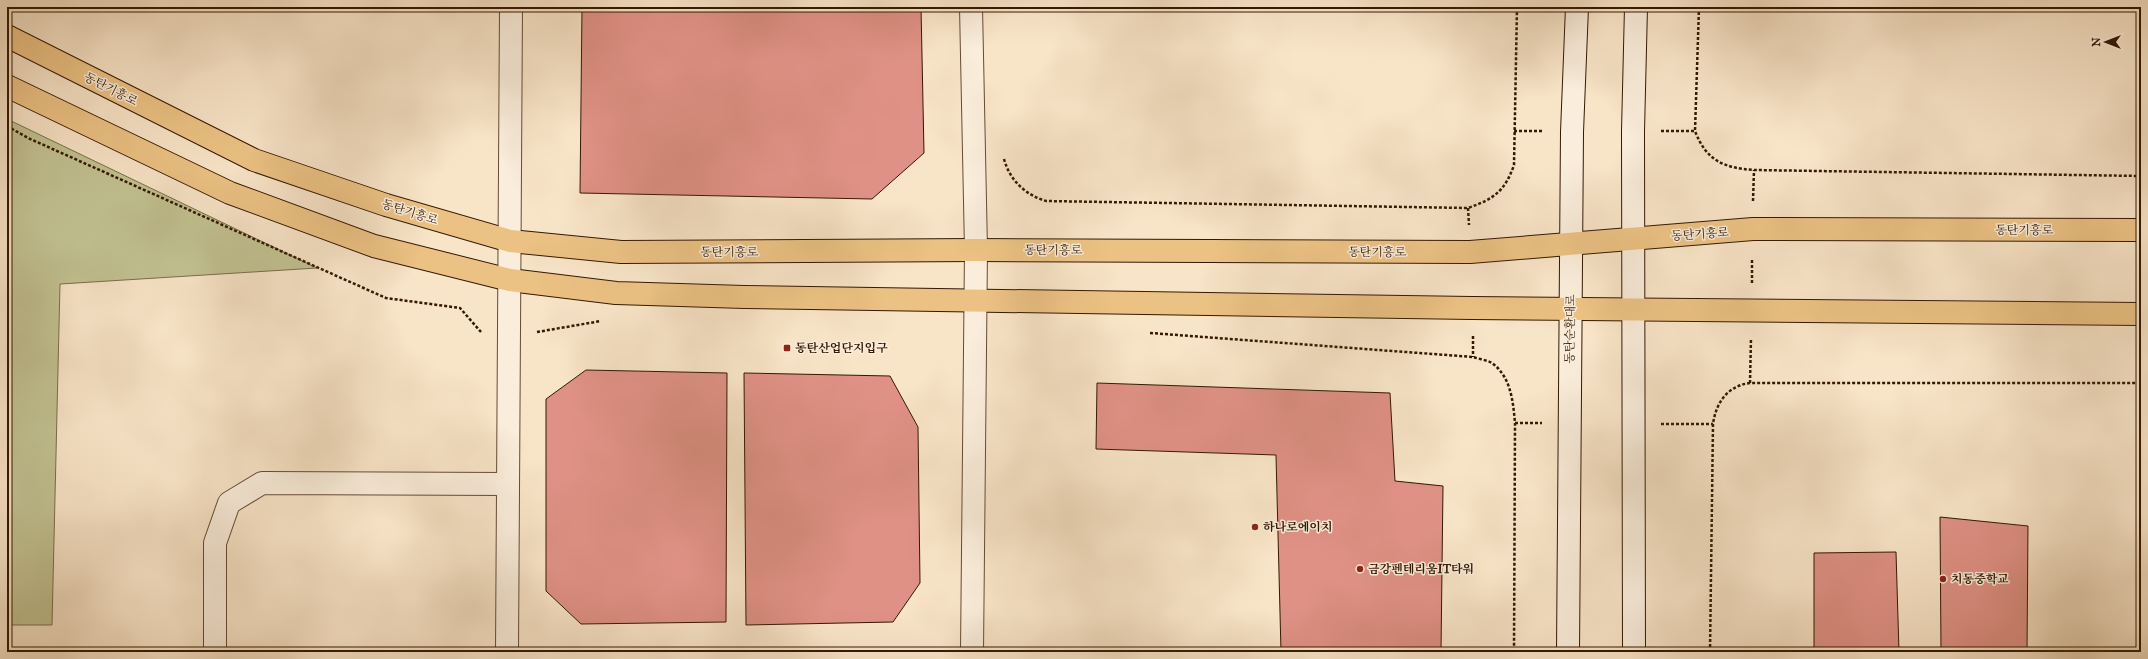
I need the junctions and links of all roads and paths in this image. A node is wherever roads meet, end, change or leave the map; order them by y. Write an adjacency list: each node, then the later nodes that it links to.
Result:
1 (511, 7): 17 (street)
2 (971, 7): 19 (street)
3 (1518, 7): 11 (path)
4 (1577, 7): 18 (street, 동탄순환대로)
5 (1636, 7): 10 (street)
6 (1699, 7): 9 (path)
7 (7, 36): 17 (main road, 동탄기흥로)
8 (7, 86): 20 (main road)
9 (1695, 130): 10 (path); 12 (path)
10 (1633, 131): 16 (street)
11 (1003, 156)
12 (1754, 170): 13 (path); 14 (path)
13 (2141, 176)
14 (1753, 230): 15 (main road, 동탄기흥로); 16 (main road, 동탄기흥로); 24 (path)
15 (2141, 230)
16 (1634, 239): 18 (main road, 동탄기흥로); 23 (street)
17 (510, 241): 19 (main road, 동탄기흥로); 20 (street)
18 (1572, 244): 19 (main road, 동탄기흥로); 22 (street, 동탄순환대로)
19 (976, 250): 21 (street)
20 (510, 280): 21 (main road); 31 (street)
21 (976, 301): 22 (main road); 34 (street)
22 (1570, 309): 23 (main road); 36 (street, 동탄순환대로)
23 (1633, 309): 24 (main road); 29 (street)
24 (1751, 310): 25 (main road); 27 (path)
25 (2141, 314)
26 (1473, 357): 35 (path)
27 (1750, 383): 28 (path); 30 (path)
28 (2141, 383)
29 (1634, 424): 30 (path); 37 (street)
30 (1713, 424): 38 (path)
31 (508, 484): 32 (street); 33 (street)
32 (215, 652)
33 (507, 652)
34 (972, 652)
35 (1514, 652)
36 (1568, 652)
37 (1634, 652)
38 (1710, 652)

